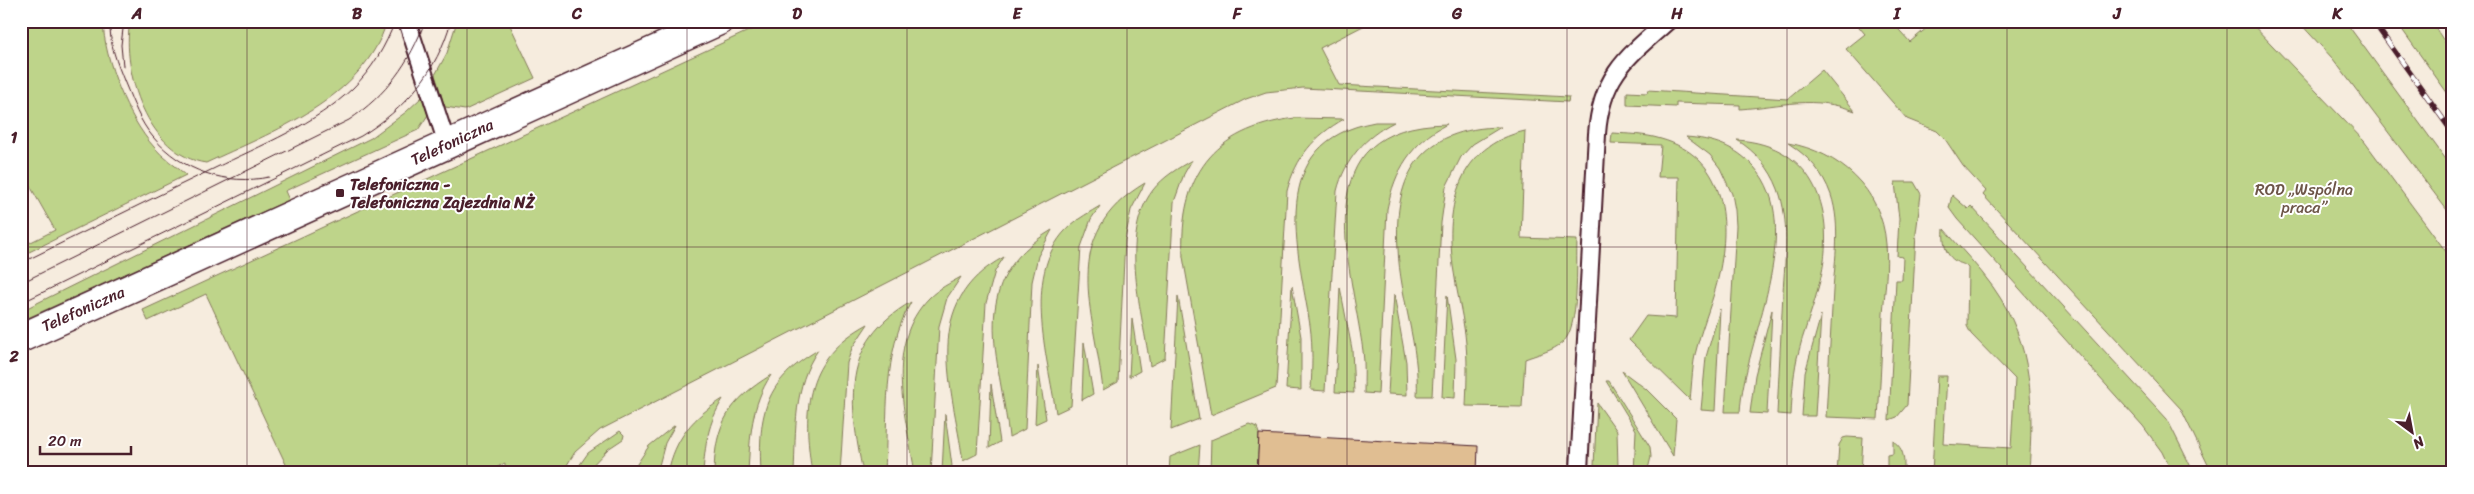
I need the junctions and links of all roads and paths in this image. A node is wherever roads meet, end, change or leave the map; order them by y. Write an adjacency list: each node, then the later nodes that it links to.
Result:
1 (407, 21): 4 (lane)
2 (719, 21): 4 (street, Telefoniczna)
3 (1668, 21): 6 (lane)
4 (447, 144): 5 (street, Telefoniczna)
5 (21, 338)
6 (1579, 470)

